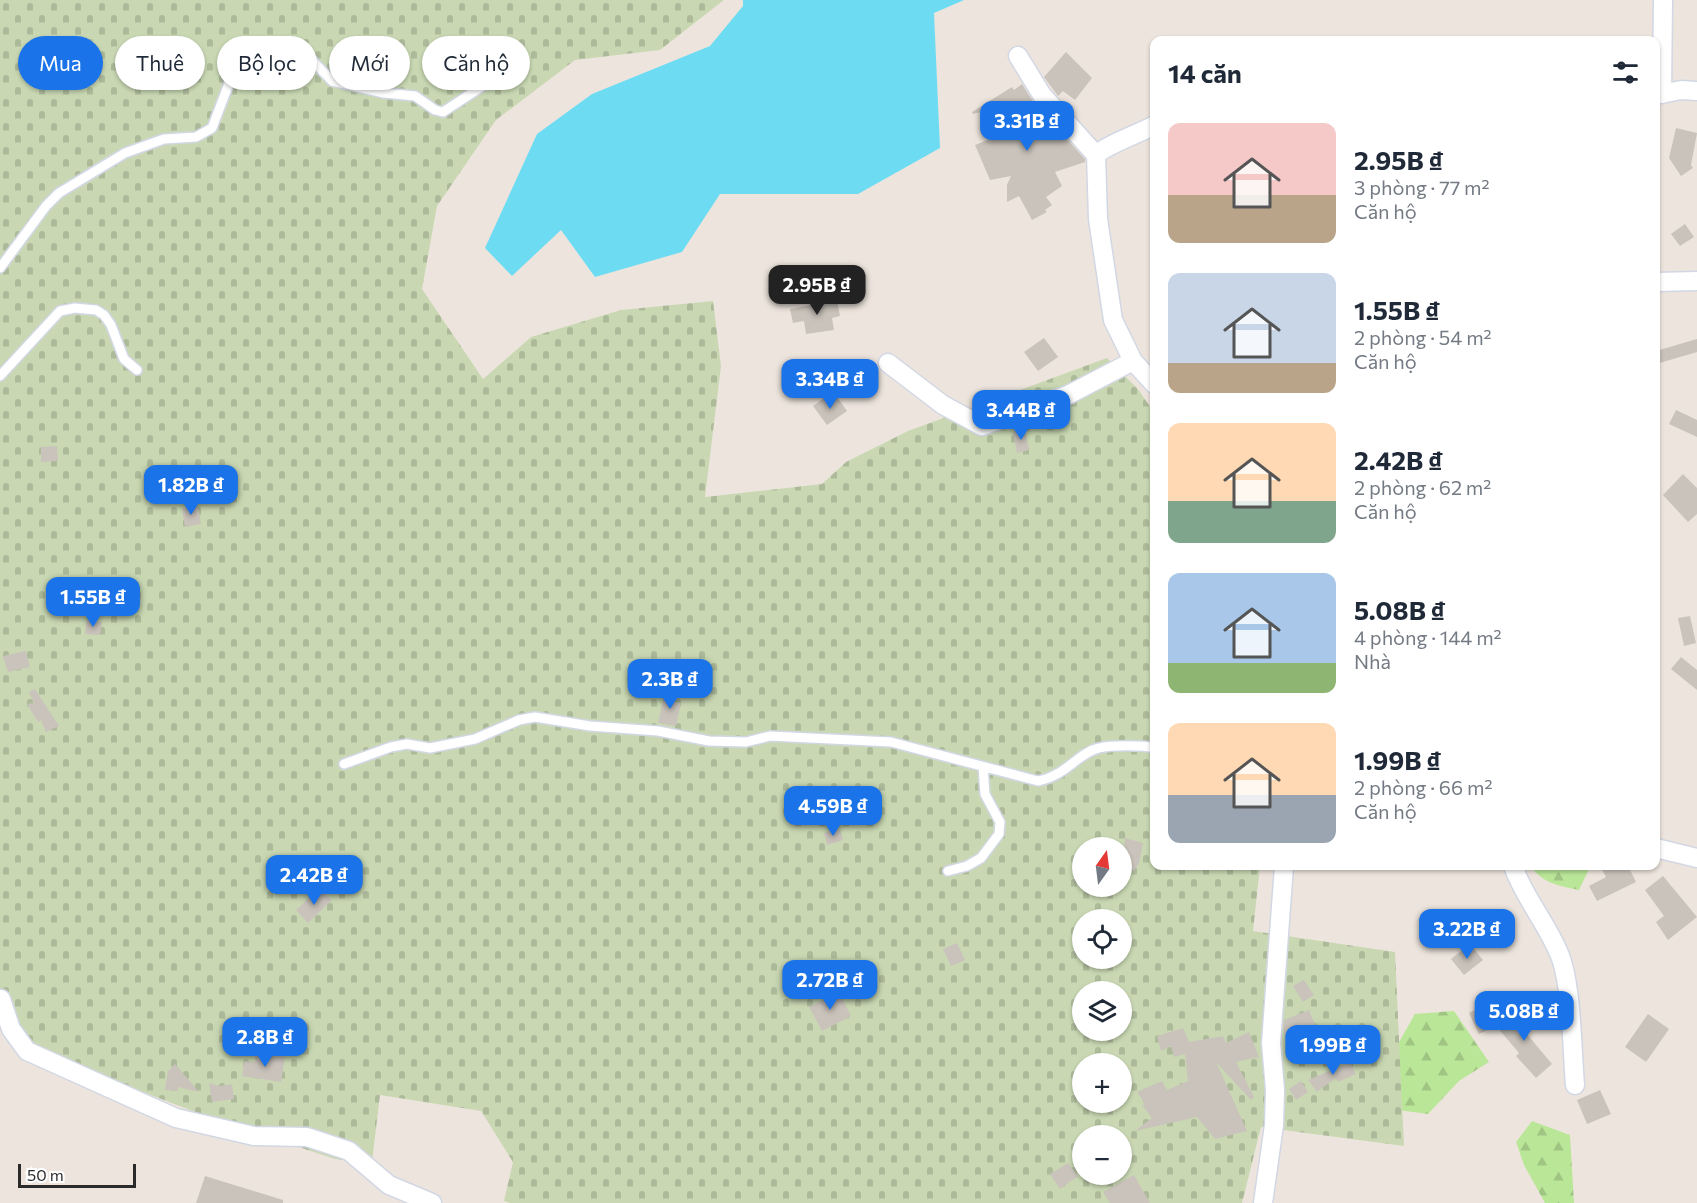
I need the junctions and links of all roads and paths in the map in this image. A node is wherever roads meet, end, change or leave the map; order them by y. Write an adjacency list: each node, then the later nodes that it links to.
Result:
1 (1663, 0): 3 (street)
2 (1018, 56): 8 (street)
3 (1660, 71)
4 (477, 90): 9 (lane)
5 (1697, 91): 6 (street)
6 (1660, 95)
7 (1150, 127): 8 (street)
8 (1096, 155): 12 (street)
9 (0, 268)
10 (1697, 281): 11 (street)
11 (1660, 282)
12 (1133, 361): 13 (street); 16 (street)
13 (888, 363)
14 (137, 370): 15 (lane)
15 (0, 376)
16 (1150, 380)
17 (1150, 746): 19 (lane)
18 (344, 764): 19 (lane)
19 (983, 767): 24 (lane)
20 (1660, 849): 21 (street)
21 (1697, 858)
22 (1284, 870): 29 (street)
23 (1514, 870): 27 (street)
24 (948, 871)
25 (1, 999): 26 (street)
26 (6, 1028): 28 (street)
27 (1575, 1085)
28 (432, 1203)
29 (1263, 1203)

